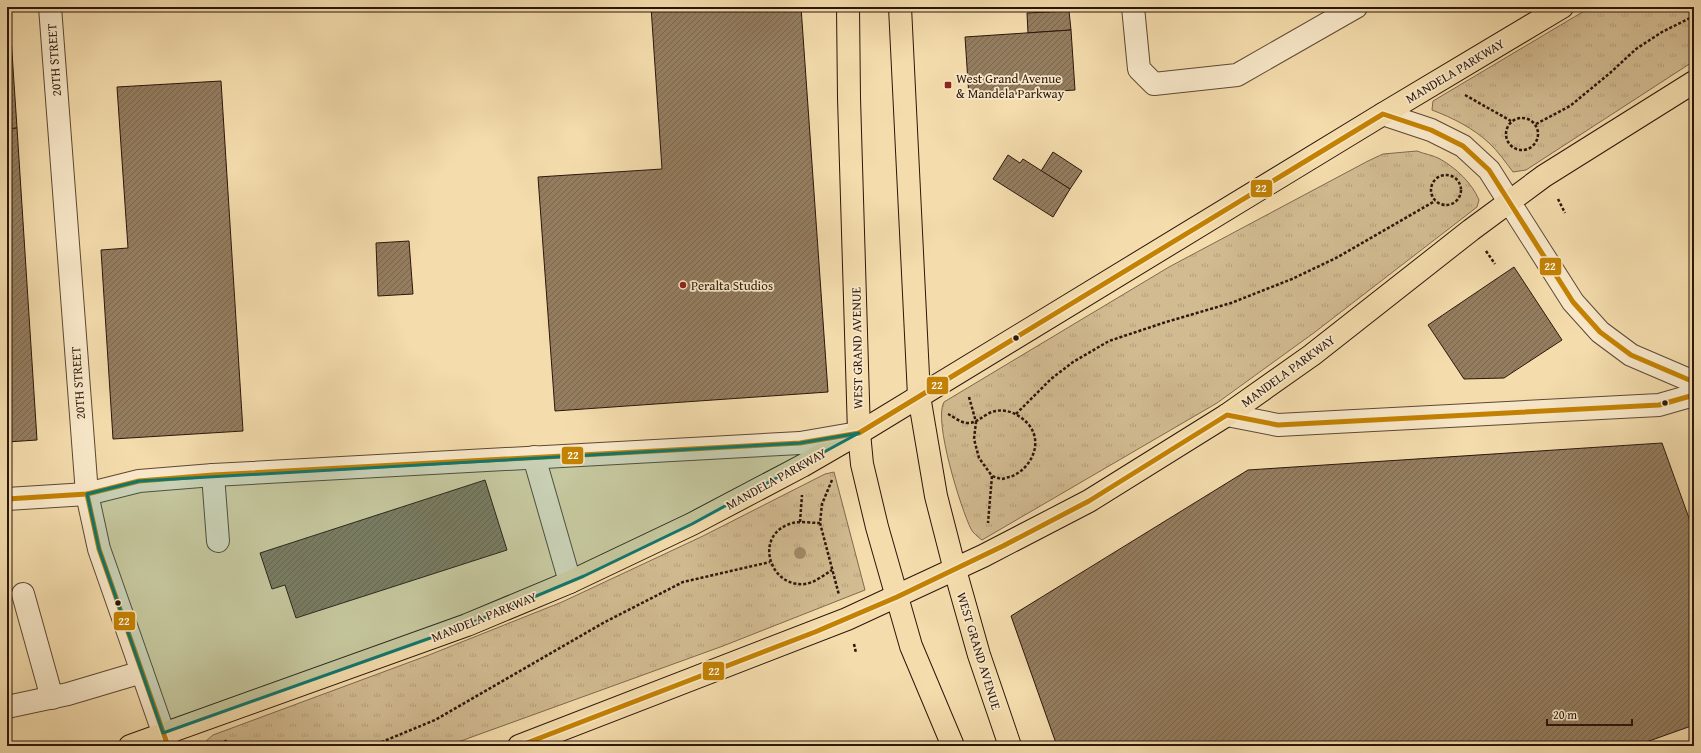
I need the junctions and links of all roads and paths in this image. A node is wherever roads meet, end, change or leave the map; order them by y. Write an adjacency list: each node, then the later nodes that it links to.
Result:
1 (50, 7): 35 (street, 20TH STREET)
2 (848, 7): 29 (main road, WEST GRAND AVENUE)
3 (900, 7): 24 (main road, WEST GRAND AVENUE)
4 (1133, 7): 5 (street)
5 (1356, 7)
6 (1562, 7): 10 (main road, MANDELA PARKWAY)
7 (1694, 16): 12 (path)
8 (1694, 82): 17 (main road, MANDELA PARKWAY)
9 (1459, 92): 11 (path)
10 (1383, 114): 17 (street); 24 (main road, MANDELA PARKWAY)
11 (1512, 121): 12 (path); 13 (path)
12 (1536, 124): 13 (path)
13 (1516, 149): 14 (path)
14 (1512, 153)
15 (1558, 199): 18 (path)
16 (1435, 201): 16 (path); 26 (path)
17 (1509, 201): 21 (street); 27 (main road, MANDELA PARKWAY)
18 (1565, 212)
19 (1483, 247): 20 (path)
20 (1495, 264)
21 (1694, 382)
22 (968, 394): 28 (path)
23 (1694, 395): 27 (street)
24 (919, 396): 29 (main road, MANDELA PARKWAY); 43 (main road, WEST GRAND AVENUE)
25 (946, 412): 28 (path)
26 (1016, 414): 28 (path); 32 (path)
27 (1227, 415): 43 (main road, MANDELA PARKWAY)
28 (976, 422): 32 (path)
29 (859, 433): 30 (street); 44 (main road, MANDELA PARKWAY); 46 (main road, WEST GRAND AVENUE)
30 (534, 457): 31 (street); 44 (street)
31 (213, 475): 35 (street); 40 (street)
32 (992, 476): 39 (path)
33 (837, 479): 38 (path)
34 (802, 492): 37 (path)
35 (87, 494): 36 (street); 48 (street, 20TH STREET)
36 (7, 499)
37 (800, 522): 38 (path); 41 (path)
38 (820, 523): 42 (path)
39 (988, 529)
40 (218, 541)
41 (770, 562): 42 (path); 53 (path)
42 (832, 570): 47 (path)
43 (955, 570): 46 (main road, MANDELA PARKWAY); 56 (main road, WEST GRAND AVENUE)
44 (570, 582): 51 (main road, MANDELA PARKWAY)
45 (23, 594): 49 (street)
46 (897, 597): 54 (main road, MANDELA PARKWAY); 55 (main road, WEST GRAND AVENUE)
47 (840, 598)
48 (142, 672): 49 (street); 51 (street, 20TH STREET)
49 (52, 698): 50 (street)
50 (7, 707)
51 (166, 740): 52 (main road, MANDELA PARKWAY)
52 (130, 746)
53 (372, 746)
54 (519, 746)
55 (953, 746)
56 (1010, 746)

